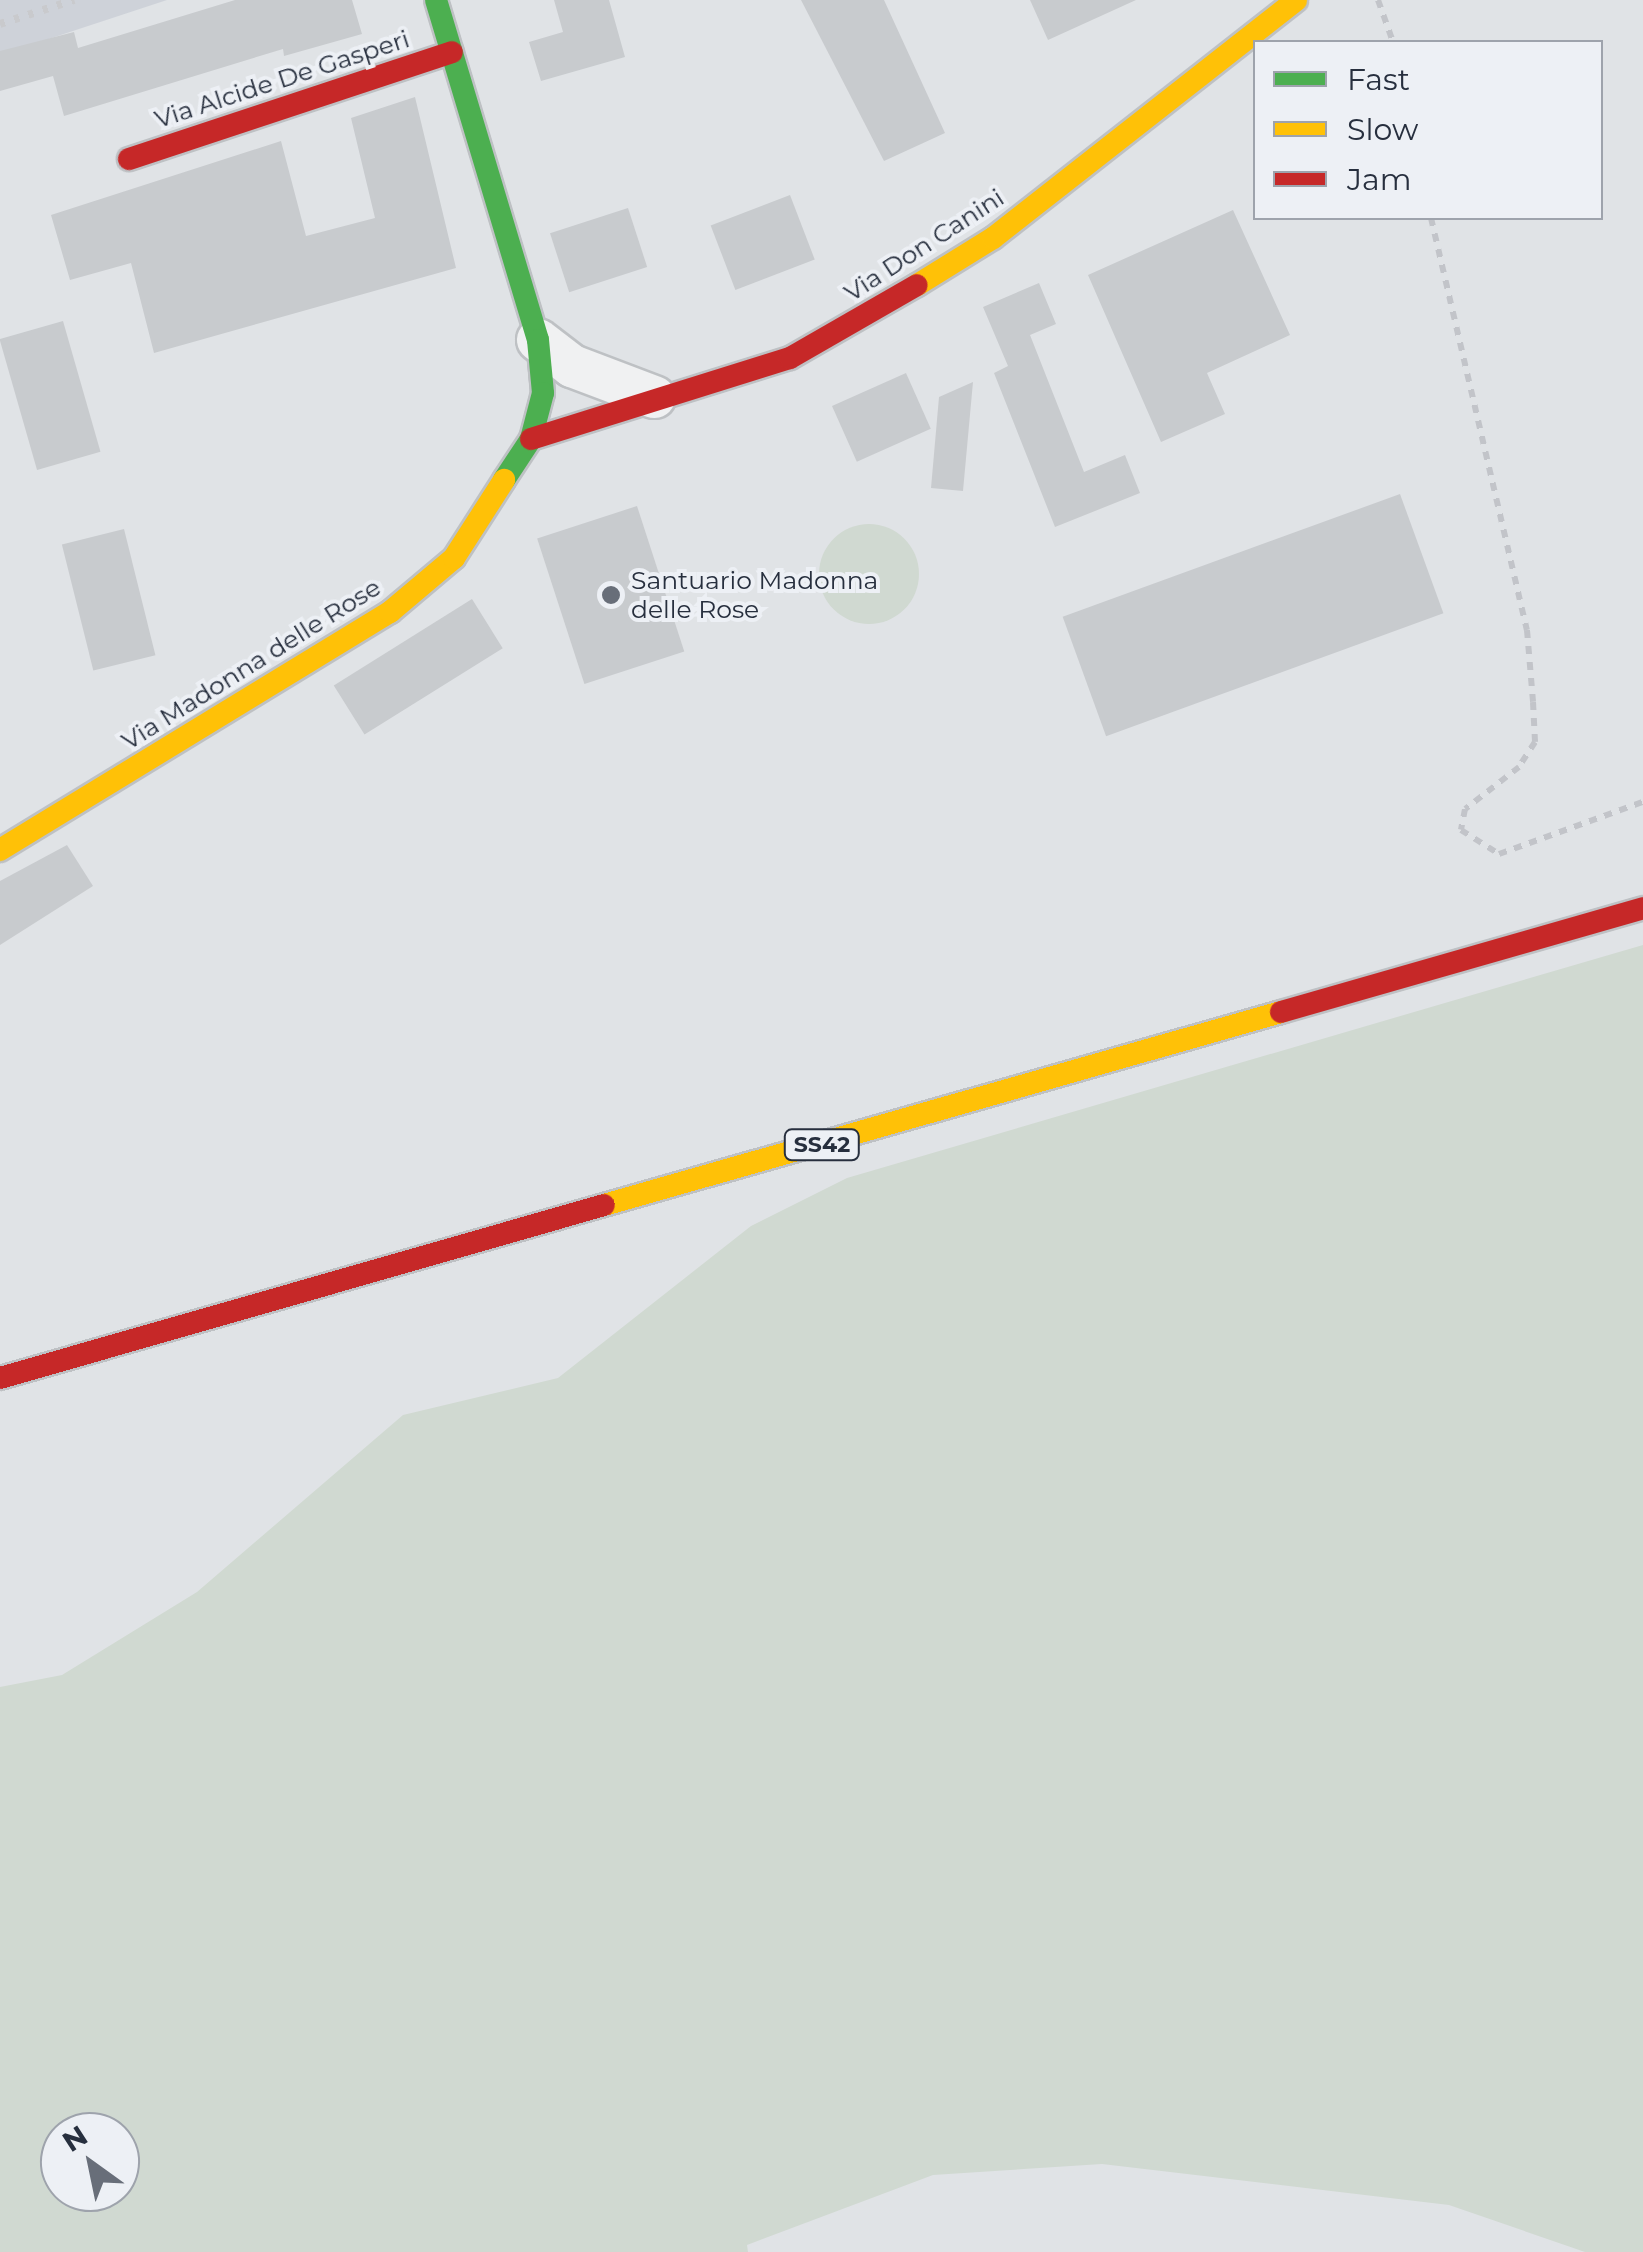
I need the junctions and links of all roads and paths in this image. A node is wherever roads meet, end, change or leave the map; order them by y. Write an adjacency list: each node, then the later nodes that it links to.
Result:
1 (436, 0): 5 (main road, Via Madonna delle Rose)
2 (1296, 0): 9 (main road, Via Don Canini)
3 (1378, 0): 4 (path)
4 (1392, 40)
5 (452, 52): 6 (main road, Via Alcide De Gasperi); 8 (main road, Via Madonna delle Rose)
6 (129, 159)
7 (1431, 220): 11 (path)
8 (538, 340): 9 (street); 10 (main road, Via Madonna delle Rose)
9 (654, 397): 10 (main road, Via Don Canini)
10 (531, 439): 12 (main road, Via Madonna delle Rose)
11 (1643, 802)
12 (0, 850)
13 (1643, 908): 14 (main road, SS42)
14 (0, 1378)

